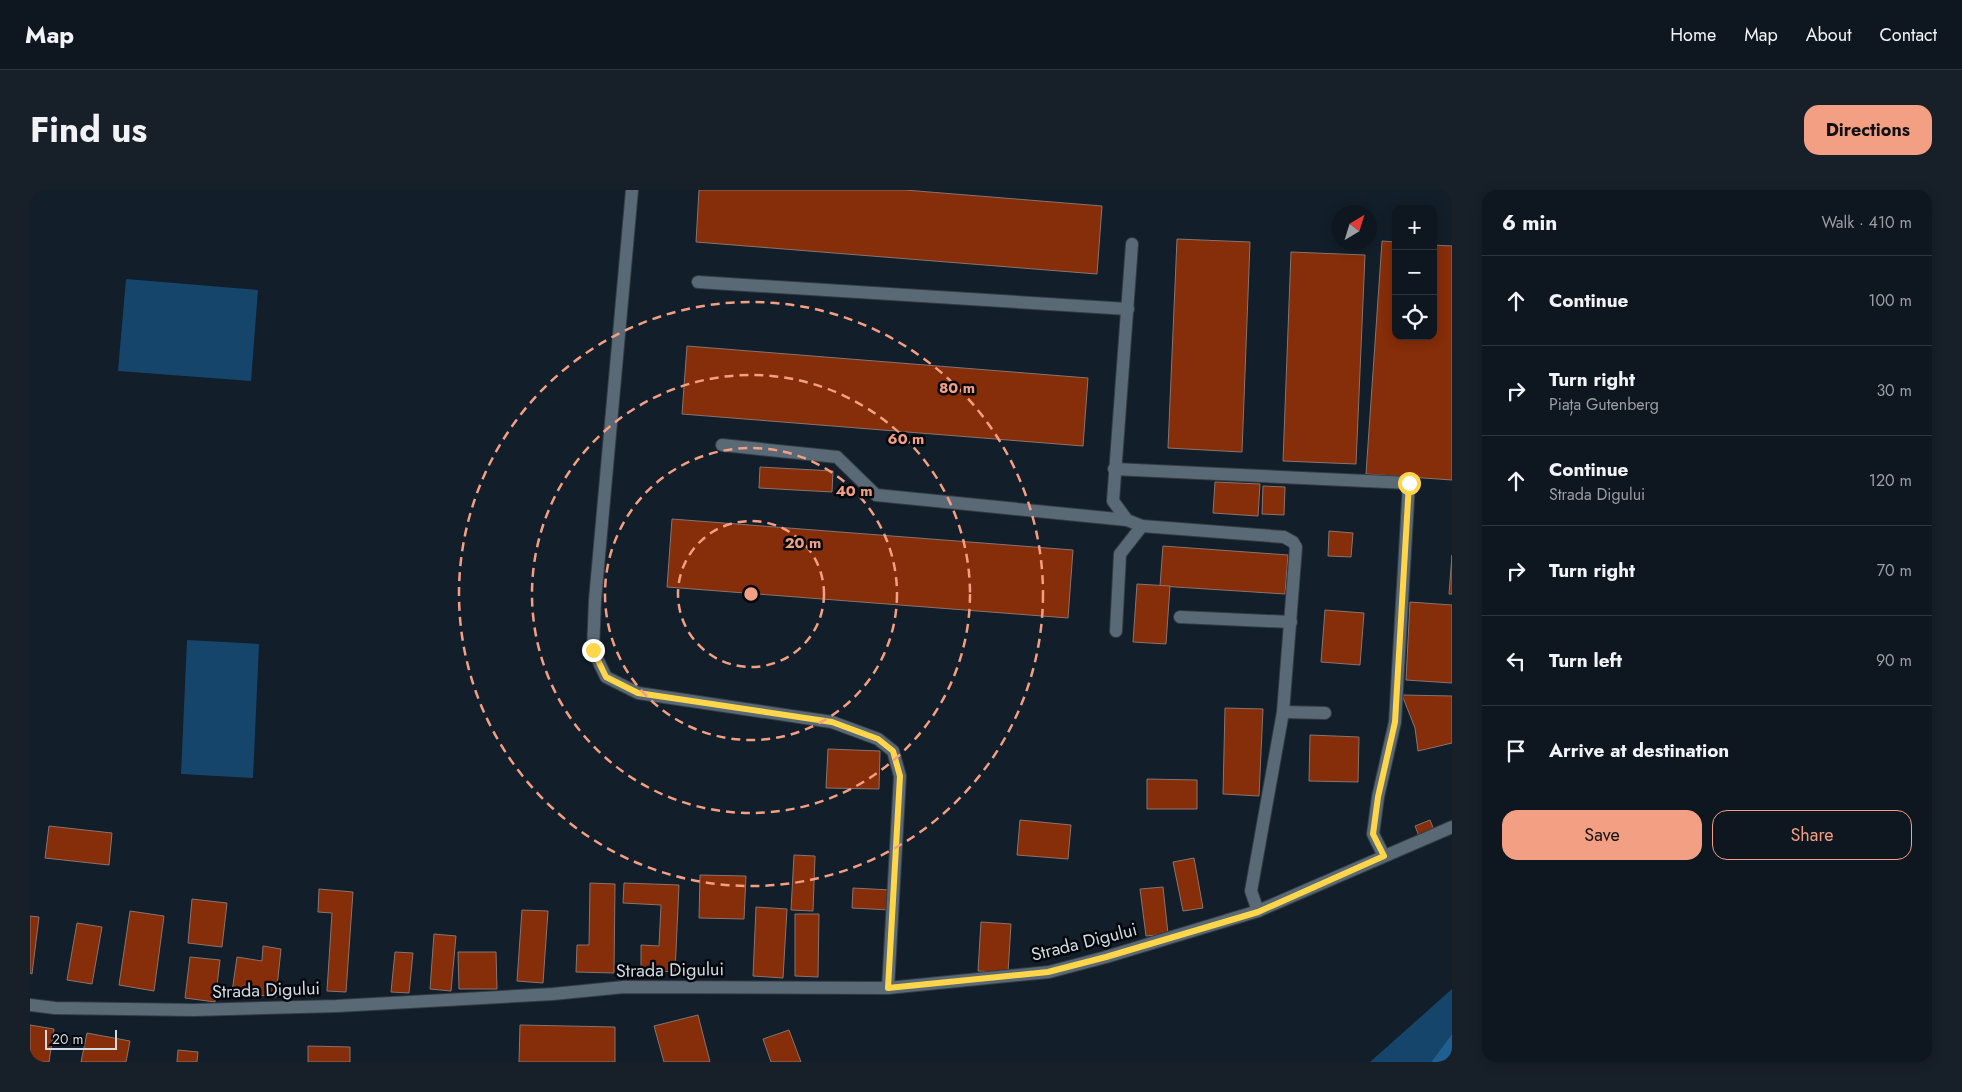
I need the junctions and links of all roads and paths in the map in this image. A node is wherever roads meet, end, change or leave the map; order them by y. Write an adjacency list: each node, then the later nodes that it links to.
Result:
1 (632, 190): 17 (street)
2 (1132, 244): 4 (street)
3 (698, 282): 4 (street)
4 (1128, 309): 6 (street)
5 (722, 445): 7 (street)
6 (1114, 469): 7 (street); 15 (street)
7 (1127, 520): 8 (street)
8 (1142, 526): 10 (street); 11 (street)
9 (1180, 617): 10 (street)
10 (1291, 622): 12 (street)
11 (1116, 631)
12 (1283, 712): 13 (street); 16 (street)
13 (1325, 713)
14 (1452, 826): 15 (street, Strada Digului)
15 (1384, 856): 16 (street, Strada Digului)
16 (1258, 912): 17 (street, Strada Digului)
17 (888, 988): 18 (street, Strada Digului)
18 (30, 1005)

